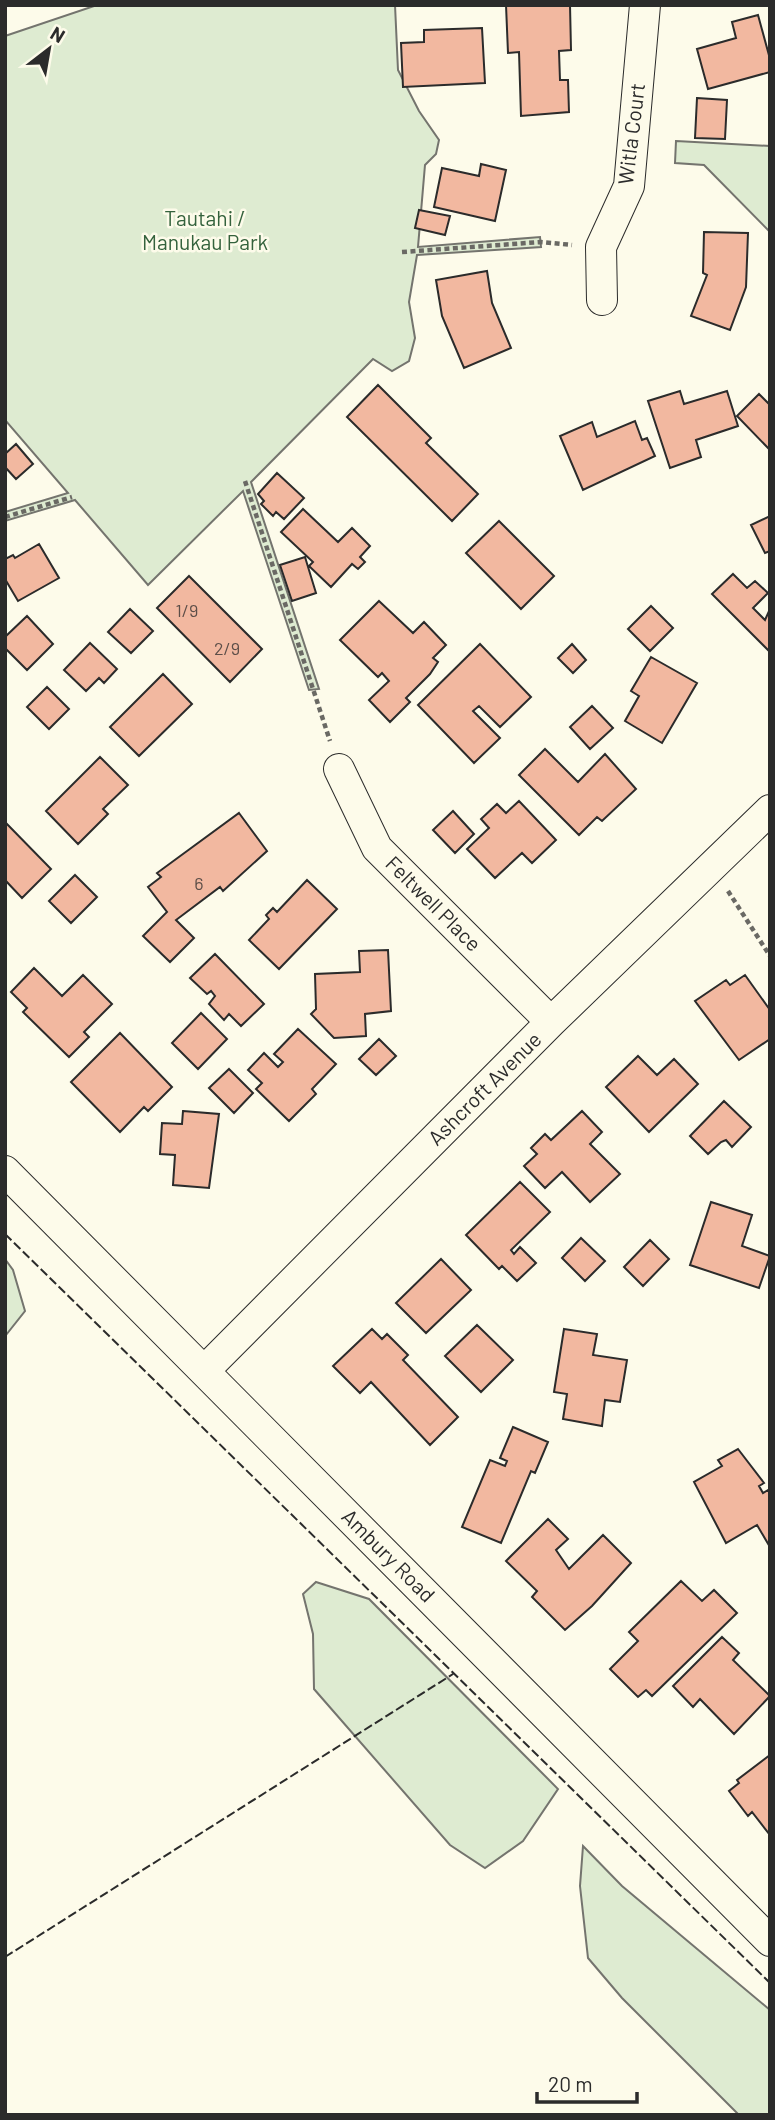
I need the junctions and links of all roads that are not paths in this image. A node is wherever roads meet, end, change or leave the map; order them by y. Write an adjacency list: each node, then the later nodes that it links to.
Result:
1 (645, 5): 2 (street, Witla Court)
2 (602, 300)
3 (339, 769): 5 (street, Feltwell Place)
4 (770, 810): 5 (street, Ashcroft Avenue)
5 (551, 1023): 7 (street, Ashcroft Avenue)
6 (5, 1171): 7 (street, Ambury Road)
7 (204, 1371): 8 (street, Ambury Road)
8 (770, 1941)

